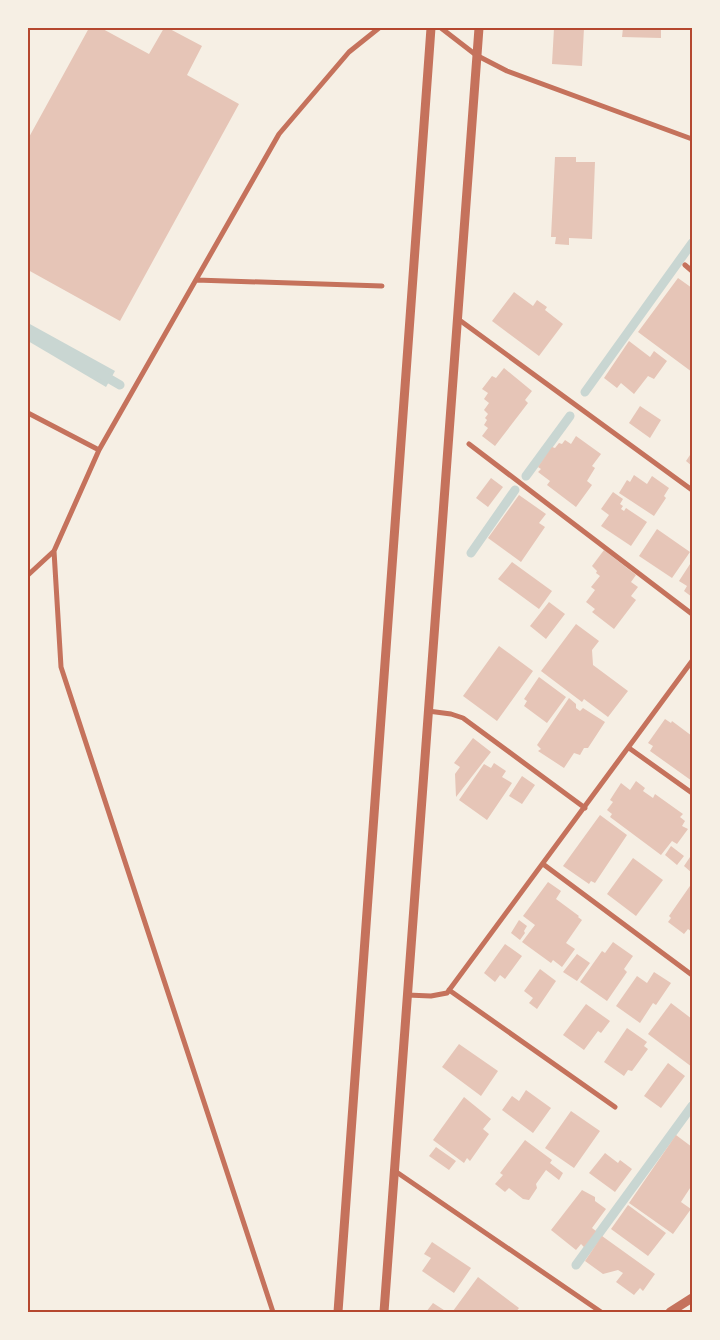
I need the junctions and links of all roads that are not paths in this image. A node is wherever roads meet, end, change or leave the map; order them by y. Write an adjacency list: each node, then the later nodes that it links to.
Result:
1 (378, 28): 9 (street)
2 (431, 28): 32 (street)
3 (440, 28): 5 (street)
4 (479, 28): 5 (street)
5 (476, 55): 6 (street); 11 (street)
6 (692, 140)
7 (684, 265): 8 (street)
8 (692, 271)
9 (196, 280): 10 (street); 14 (street)
10 (382, 286)
11 (458, 319): 15 (street); 20 (street)
12 (28, 413): 14 (street)
13 (469, 444): 18 (street)
14 (100, 450): 16 (street)
15 (692, 490)
16 (54, 551): 17 (street); 31 (street)
17 (28, 575)
18 (692, 614)
19 (692, 661): 21 (street)
20 (428, 711): 23 (street); 27 (street)
21 (629, 748): 22 (street); 23 (street)
22 (692, 793)
23 (585, 808): 24 (street)
24 (543, 864): 25 (street); 26 (street)
25 (692, 975)
26 (449, 990): 27 (street); 28 (street)
27 (407, 995): 29 (street)
28 (615, 1107)
29 (395, 1171): 33 (street); 34 (street)
30 (692, 1298): 35 (street)
31 (272, 1312)
32 (338, 1312)
33 (384, 1312)
34 (600, 1312)
35 (670, 1312)

